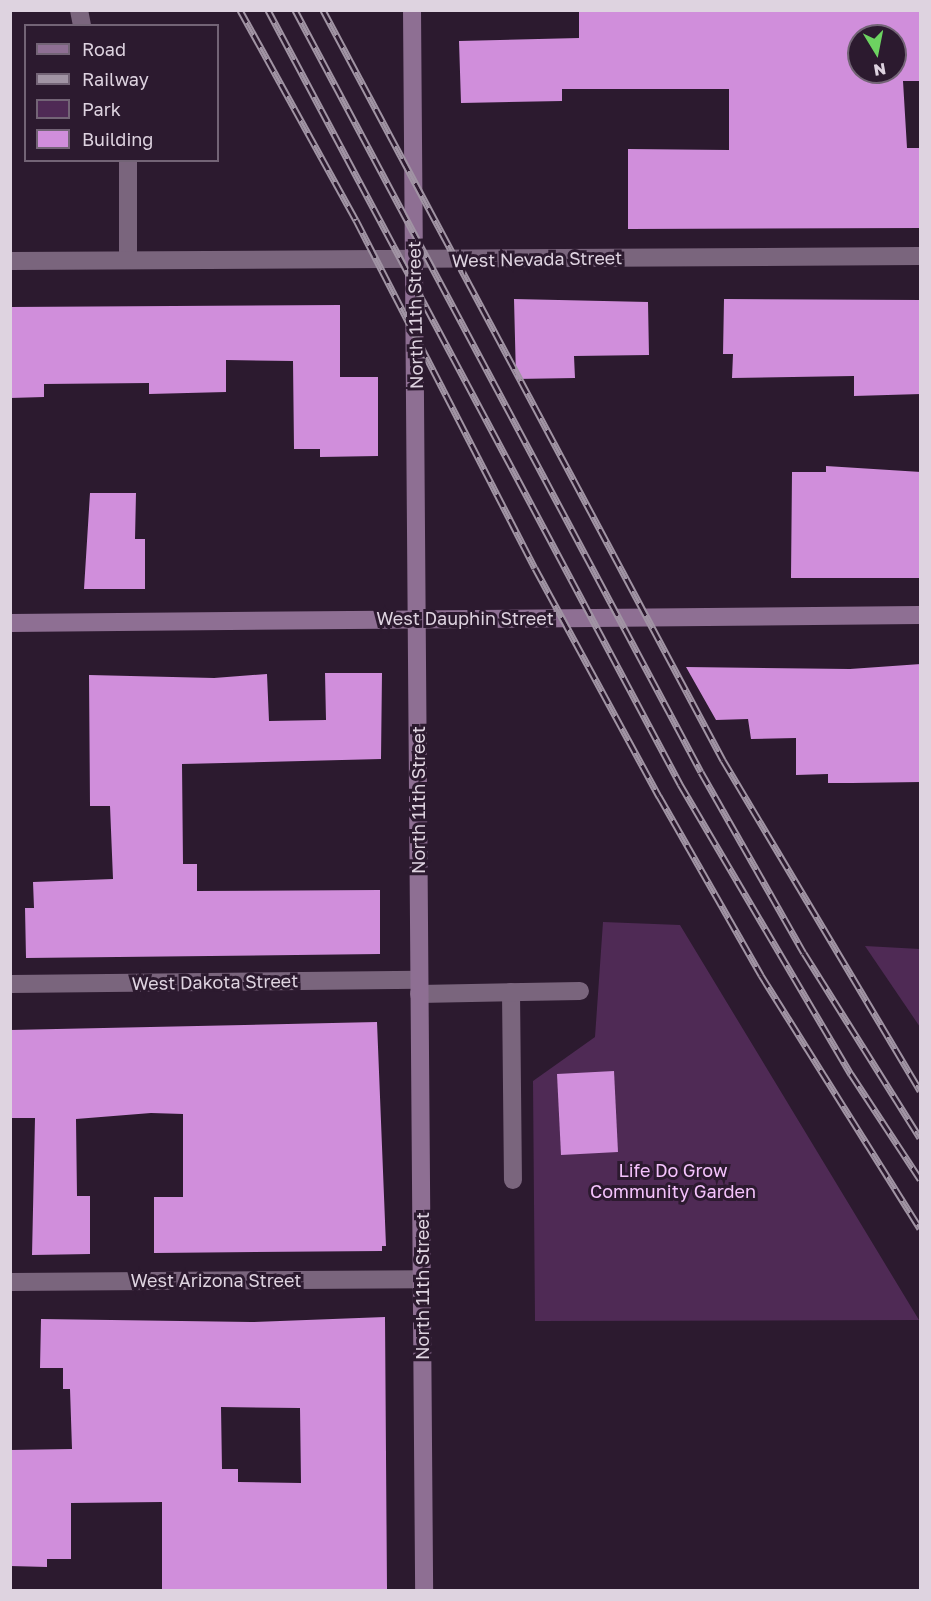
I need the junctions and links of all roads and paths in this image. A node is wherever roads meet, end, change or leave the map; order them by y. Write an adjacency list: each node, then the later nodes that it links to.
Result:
1 (412, 10): 6 (main road, North 11th Street)
2 (128, 162): 4 (street)
3 (921, 256): 6 (street, West Nevada Street)
4 (128, 259): 5 (street, West Nevada Street); 6 (street, West Nevada Street)
5 (10, 261)
6 (413, 261): 8 (main road, North 11th Street)
7 (921, 615): 8 (main road, West Dauphin Street)
8 (416, 619): 9 (main road, West Dauphin Street); 11 (main road, North 11th Street)
9 (10, 623)
10 (10, 984): 11 (street, West Dakota Street)
11 (419, 987): 13 (street, West Dakota Street); 15 (main road, North 11th Street)
12 (580, 991): 13 (street, West Dakota Street)
13 (512, 992): 14 (street)
14 (513, 1180)
15 (422, 1279): 16 (street, West Arizona Street); 17 (main road, North 11th Street)
16 (10, 1282)
17 (424, 1590)

